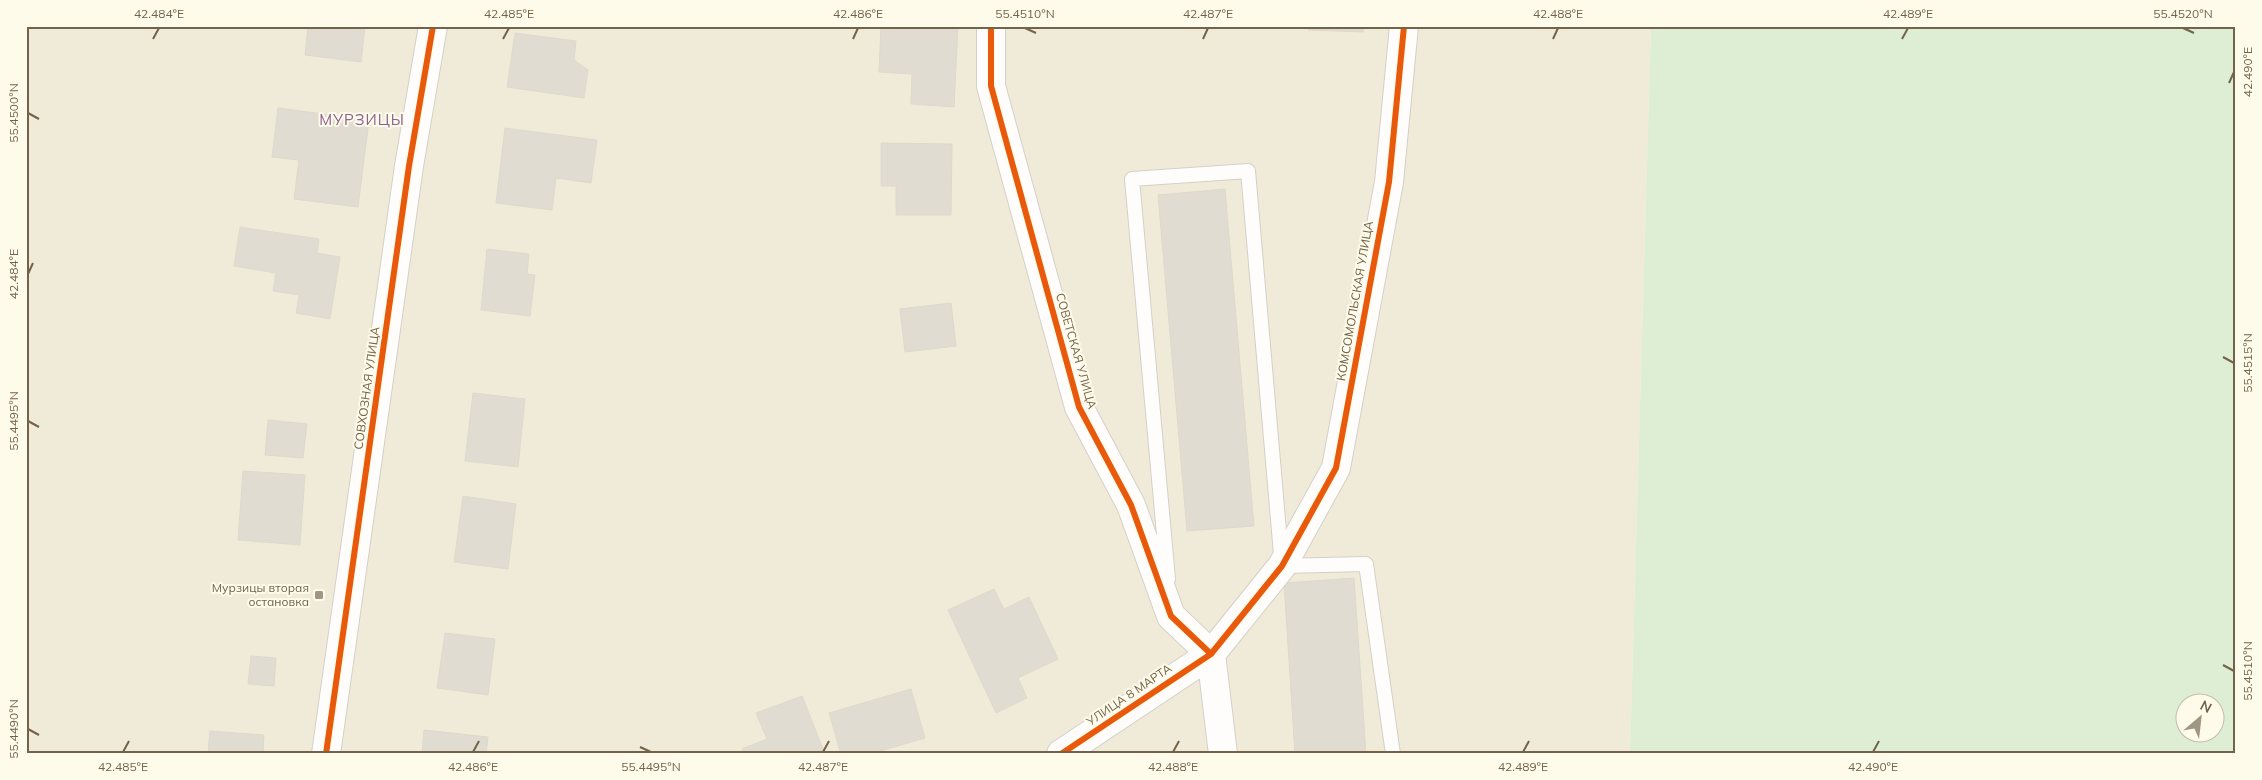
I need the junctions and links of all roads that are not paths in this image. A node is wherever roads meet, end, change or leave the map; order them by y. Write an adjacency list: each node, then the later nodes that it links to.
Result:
1 (433, 26): 7 (street, СОВХОЗНАЯ УЛИЦА)
2 (991, 26): 5 (street, СОВЕТСКАЯ УЛИЦА)
3 (1404, 26): 4 (street, КОМСОМОЛЬСКАЯ УЛИЦА)
4 (1282, 566): 5 (lane); 6 (street, КОМСОМОЛЬСКАЯ УЛИЦА); 10 (lane)
5 (1171, 616): 6 (street, СОВЕТСКАЯ УЛИЦА)
6 (1210, 654): 8 (street, УЛИЦА 8 МАРТА); 9 (street)
7 (326, 754)
8 (1061, 754)
9 (1223, 754)
10 (1393, 754)

